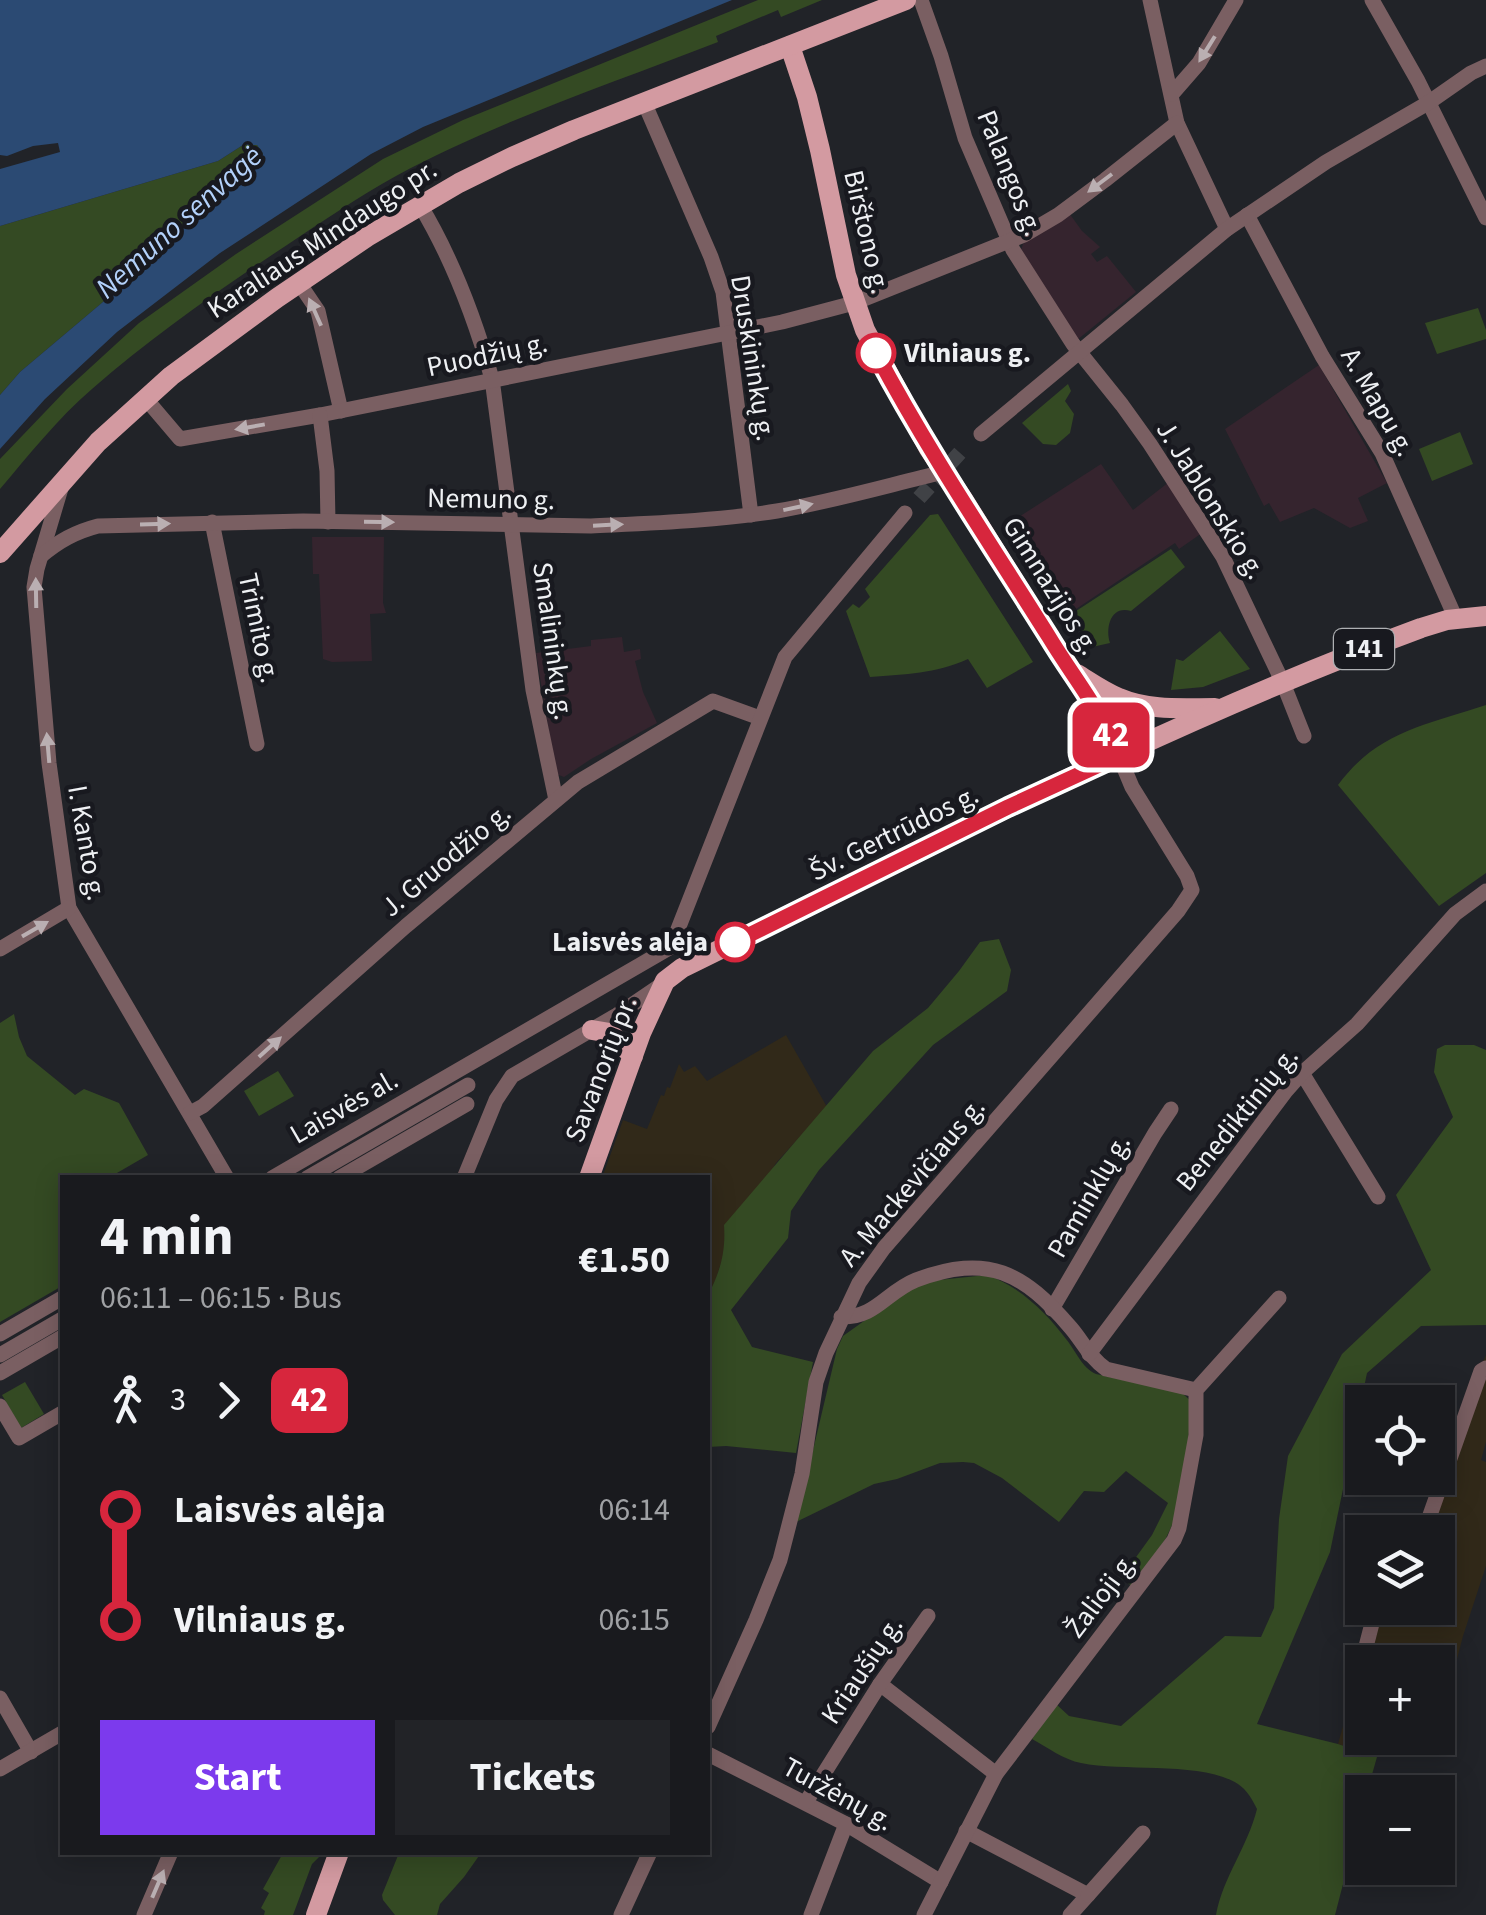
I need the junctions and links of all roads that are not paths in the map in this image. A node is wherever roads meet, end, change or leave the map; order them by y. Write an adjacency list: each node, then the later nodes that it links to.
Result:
1 (906, 0): 6 (main road, Karaliaus Mindaugo pr.)
2 (921, 0): 16 (street, Palangos g.)
3 (1150, 0): 8 (street)
4 (1236, 0): 8 (street, one-way to 8)
5 (1372, 0): 10 (street)
6 (790, 46): 9 (main road, Karaliaus Mindaugo pr.); 18 (main road, Birštono g.)
7 (1486, 66): 10 (street)
8 (1172, 94): 11 (street)
9 (644, 102): 12 (main road, Karaliaus Mindaugo pr.); 19 (street, Druskininkų g.)
10 (1428, 103): 13 (street); 14 (street)
11 (1176, 123): 15 (street); 16 (street, Puodžių g., one-way to 16)
12 (420, 204): 17 (main road, Karaliaus Mindaugo pr.); 21 (street, Smalininkų g.)
13 (1247, 215): 15 (street); 36 (street, A. Mapu g.)
14 (1486, 218)
15 (1227, 229): 20 (street)
16 (1009, 241): 18 (street, Puodžių g.); 20 (street, Palangos g.)
17 (299, 283): 22 (main road, Karaliaus Mindaugo pr.); 23 (street, one-way to 17)
18 (854, 303): 19 (street, Puodžių g.); 26 (main road, Birštono g.)
19 (729, 333): 21 (street, Puodžių g.); 29 (street, Druskininkų g.)
20 (1080, 353): 25 (street); 38 (street, J. Jablonskio g.)
21 (492, 379): 23 (street, Puodžių g.); 32 (street, Smalininkų g.)
22 (146, 399): 24 (street, Puodžių g., one-way to 22); 27 (main road, Karaliaus Mindaugo pr.)
23 (341, 411): 24 (street, Puodžių g.)
24 (320, 416): 31 (street)
25 (981, 434)
26 (944, 472): 29 (street, Nemuno g., one-way to 26); 37 (main road, Gimnazijos g.)
27 (64, 480): 33 (main road, Karaliaus Mindaugo pr.); 34 (street, I. Kanto g.)
28 (905, 513): 40 (street)
29 (751, 515): 32 (street, Nemuno g., one-way to 29)
30 (212, 522): 31 (street, Nemuno g.); 34 (street, Nemuno g., one-way to 30); 42 (street, Trimito g.)
31 (328, 522): 32 (street, Nemuno g., one-way to 32)
32 (512, 525): 44 (street, Smalininkų g.)
33 (0, 553)
34 (41, 556): 47 (street, I. Kanto g., one-way to 34)
35 (1486, 616): 36 (main road, Šv. Gertrūdos g. / 141)
36 (1456, 619): 38 (main road, Šv. Gertrūdos g. / 141)
37 (1071, 670): 39 (main road); 43 (main road, Gimnazijos g.)
38 (1283, 683): 39 (main road, Šv. Gertrūdos g. / 141); 41 (street, J. Jablonskio g.)
39 (1222, 708): 43 (main road, Šv. Gertrūdos g. / 141)
40 (760, 718): 44 (street, J. Gruodžio g.); 52 (street, Laisvės al.)
41 (1304, 736)
42 (257, 744)
43 (1119, 756): 45 (street, Gimnazijos g.); 49 (main road, Šv. Gertrūdos g. / 141)
44 (556, 800): 57 (street, J. Gruodžio g., one-way to 44)
45 (1192, 890): 68 (street, A. Mackevičiaus g.)
46 (1486, 892): 53 (street, Benediktinių g.)
47 (69, 908): 48 (street, one-way to 47); 57 (street, I. Kanto g.)
48 (0, 949)
49 (665, 982): 50 (street); 51 (main road, Savanorių pr.)
50 (592, 1030): 51 (main road); 62 (street)
51 (633, 1056): 63 (main road, Savanorių pr.)
52 (471, 1062): 54 (street, Laisvės al.); 55 (street)
53 (1302, 1072): 64 (street); 73 (street, Benediktinių g.)
54 (440, 1080): 55 (street, Laisvės al.); 59 (street, Laisvės al.)
55 (463, 1094): 60 (street, Laisvės al.); 61 (street)
56 (1171, 1109): 67 (street, Paminklų g.)
57 (190, 1113): 58 (street, I. Kanto g.)
58 (225, 1174)
59 (277, 1175)
60 (313, 1175)
61 (344, 1175)
62 (465, 1175)
63 (590, 1175)
64 (1378, 1196)
65 (1279, 1298): 76 (street)
66 (60, 1299): 70 (street)
67 (1052, 1309): 68 (street); 73 (street)
68 (841, 1317): 83 (street, A. Mackevičiaus g.)
69 (60, 1320): 72 (street)
70 (2, 1330): 72 (street)
71 (60, 1339): 72 (street)
72 (12, 1354): 75 (street)
73 (1089, 1354): 76 (street)
74 (1486, 1368): 79 (street)
75 (0, 1373)
76 (1196, 1390): 88 (street, Žalioji g.)
77 (0, 1406): 78 (street)
78 (60, 1414)
79 (1430, 1515)
80 (928, 1616): 81 (street, Kriaušių g.)
81 (880, 1684): 88 (street); 89 (street, Kriaušių g.)
82 (0, 1698): 85 (street)
83 (710, 1723)
84 (60, 1735): 85 (street)
85 (31, 1752): 87 (street)
86 (710, 1755): 89 (street, Turžėnų g.)
87 (0, 1769)
88 (996, 1774): 91 (street, Žalioji g.)
89 (806, 1802): 90 (street, Turžėnų g.)
90 (846, 1824): 96 (street, Turžėnų g.); 101 (street)
91 (966, 1831): 96 (street, Žalioji g.); 97 (street)
92 (1143, 1833): 97 (street)
93 (170, 1855): 98 (street, one-way to 93)
94 (339, 1855): 99 (main road)
95 (649, 1855): 100 (street)
96 (940, 1882): 102 (street, Žalioji g.)
97 (1088, 1895): 103 (street)
98 (144, 1915)
99 (316, 1915)
100 (621, 1915)
101 (810, 1915)
102 (924, 1915)
103 (1070, 1915)

